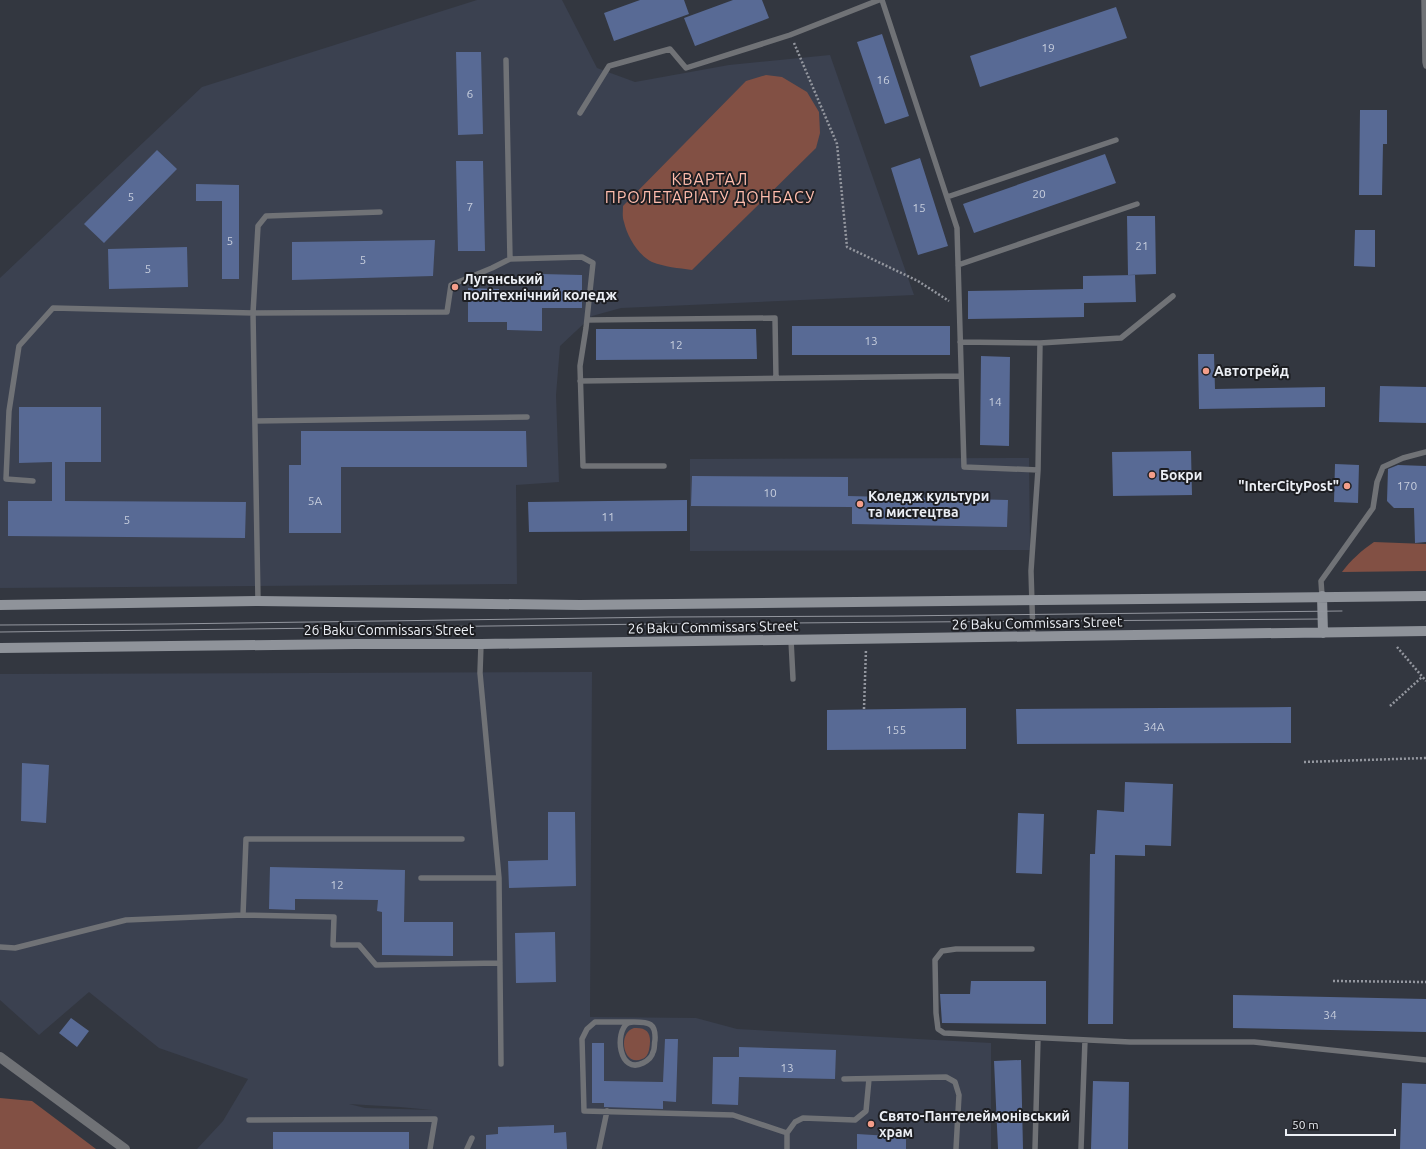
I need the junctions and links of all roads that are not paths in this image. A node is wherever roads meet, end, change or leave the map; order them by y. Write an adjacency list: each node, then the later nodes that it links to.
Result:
1 (880, 0): 5 (lane); 7 (lane)
2 (1424, 0): 4 (lane)
3 (506, 60): 10 (lane)
4 (1426, 66)
5 (580, 113)
6 (1116, 140): 7 (lane)
7 (947, 197): 11 (lane)
8 (1137, 204): 11 (lane)
9 (380, 212): 13 (lane)
10 (510, 259): 13 (lane); 14 (lane)
11 (958, 266): 15 (lane)
12 (1173, 296): 16 (lane)
13 (253, 313): 21 (lane); 25 (lane)
14 (587, 320): 18 (lane); 19 (lane)
15 (960, 342): 16 (lane); 17 (lane)
16 (1040, 343): 24 (lane)
17 (961, 376): 18 (lane); 24 (lane)
18 (776, 378): 19 (lane)
19 (580, 381): 23 (lane)
20 (527, 417): 21 (lane)
21 (255, 421): 29 (lane)
22 (1426, 452): 26 (lane)
23 (664, 466)
24 (1038, 470): 28 (lane)
25 (33, 481)
26 (1322, 596): 27 (street, 26 Baku Commissars Street); 28 (street, 26 Baku Commissars Street); 32 (street)
27 (1426, 596)
28 (1032, 600): 29 (street, 26 Baku Commissars Street); 33 (lane)
29 (258, 602): 30 (street, 26 Baku Commissars Street)
30 (0, 605)
31 (1426, 631): 32 (street, 26 Baku Commissars Street)
32 (1323, 633): 33 (street, 26 Baku Commissars Street)
33 (1033, 637): 34 (street, 26 Baku Commissars Street)
34 (791, 640): 35 (street, 26 Baku Commissars Street); 37 (lane)
35 (481, 644): 36 (street, 26 Baku Commissars Street); 40 (lane)
36 (0, 648)
37 (793, 679)
38 (462, 839): 41 (lane)
39 (421, 878): 40 (lane)
40 (498, 878): 44 (lane)
41 (243, 915): 42 (lane); 44 (lane)
42 (0, 947)
43 (1032, 949): 46 (lane)
44 (500, 963): 50 (lane)
45 (634, 1022): 45 (lane); 53 (lane)
46 (1038, 1038): 47 (lane); 63 (lane)
47 (1085, 1040): 49 (lane); 64 (lane)
48 (0, 1057): 57 (street)
49 (1426, 1060)
50 (502, 1064)
51 (844, 1079): 52 (lane)
52 (870, 1079): 55 (lane); 62 (lane)
53 (607, 1112): 55 (lane); 60 (lane)
54 (249, 1120): 58 (lane)
55 (787, 1133): 61 (lane)
56 (472, 1138): 59 (lane)
57 (125, 1149)
58 (430, 1149)
59 (467, 1149)
60 (600, 1149)
61 (787, 1149)
62 (956, 1149)
63 (1035, 1149)
64 (1082, 1149)

